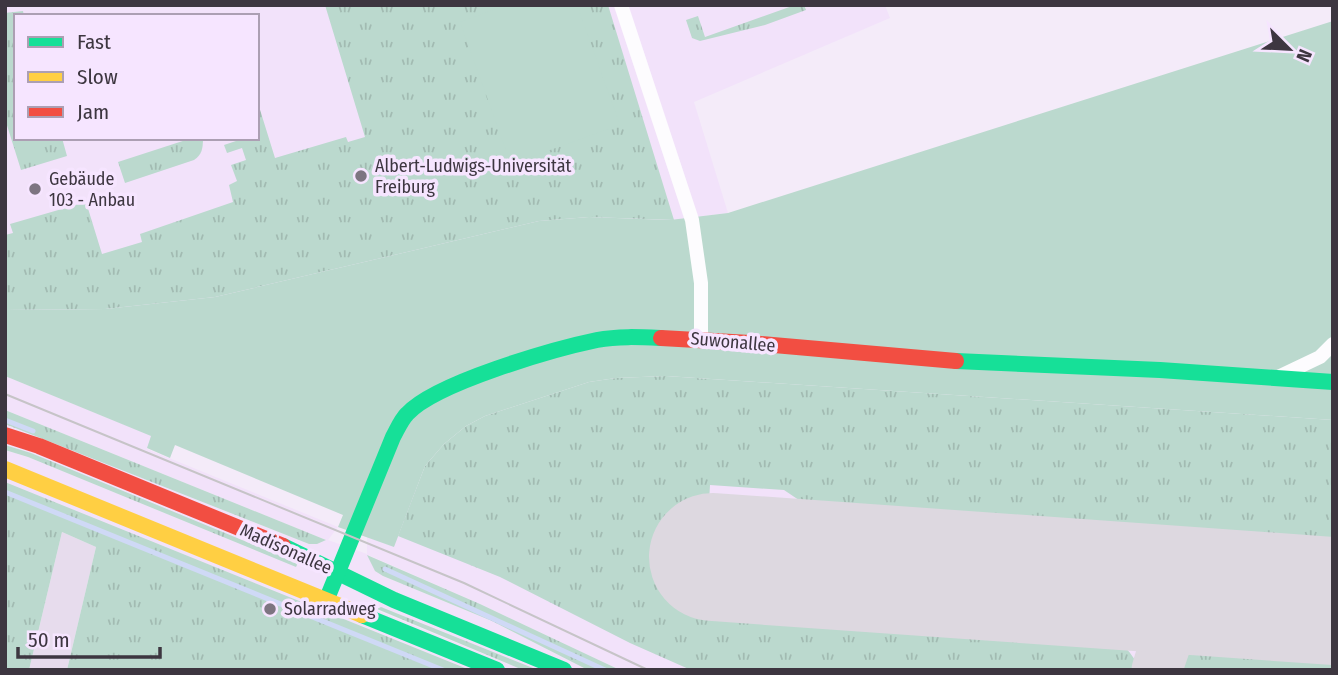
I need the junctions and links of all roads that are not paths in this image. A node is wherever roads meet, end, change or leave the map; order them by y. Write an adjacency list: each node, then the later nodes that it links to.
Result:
1 (621, 5): 2 (street)
2 (701, 339): 4 (street, Suwonallee); 8 (street, Suwonallee)
3 (1333, 344): 4 (street, Suwonallee)
4 (1276, 377): 5 (street, Suwonallee)
5 (1333, 382)
6 (5, 435): 8 (street, Madisonallee)
7 (5, 469): 9 (street, Madisonallee)
8 (338, 572): 9 (street, Suwonallee); 11 (street, Madisonallee)
9 (326, 601): 10 (street, Madisonallee)
10 (497, 670)
11 (564, 670)

